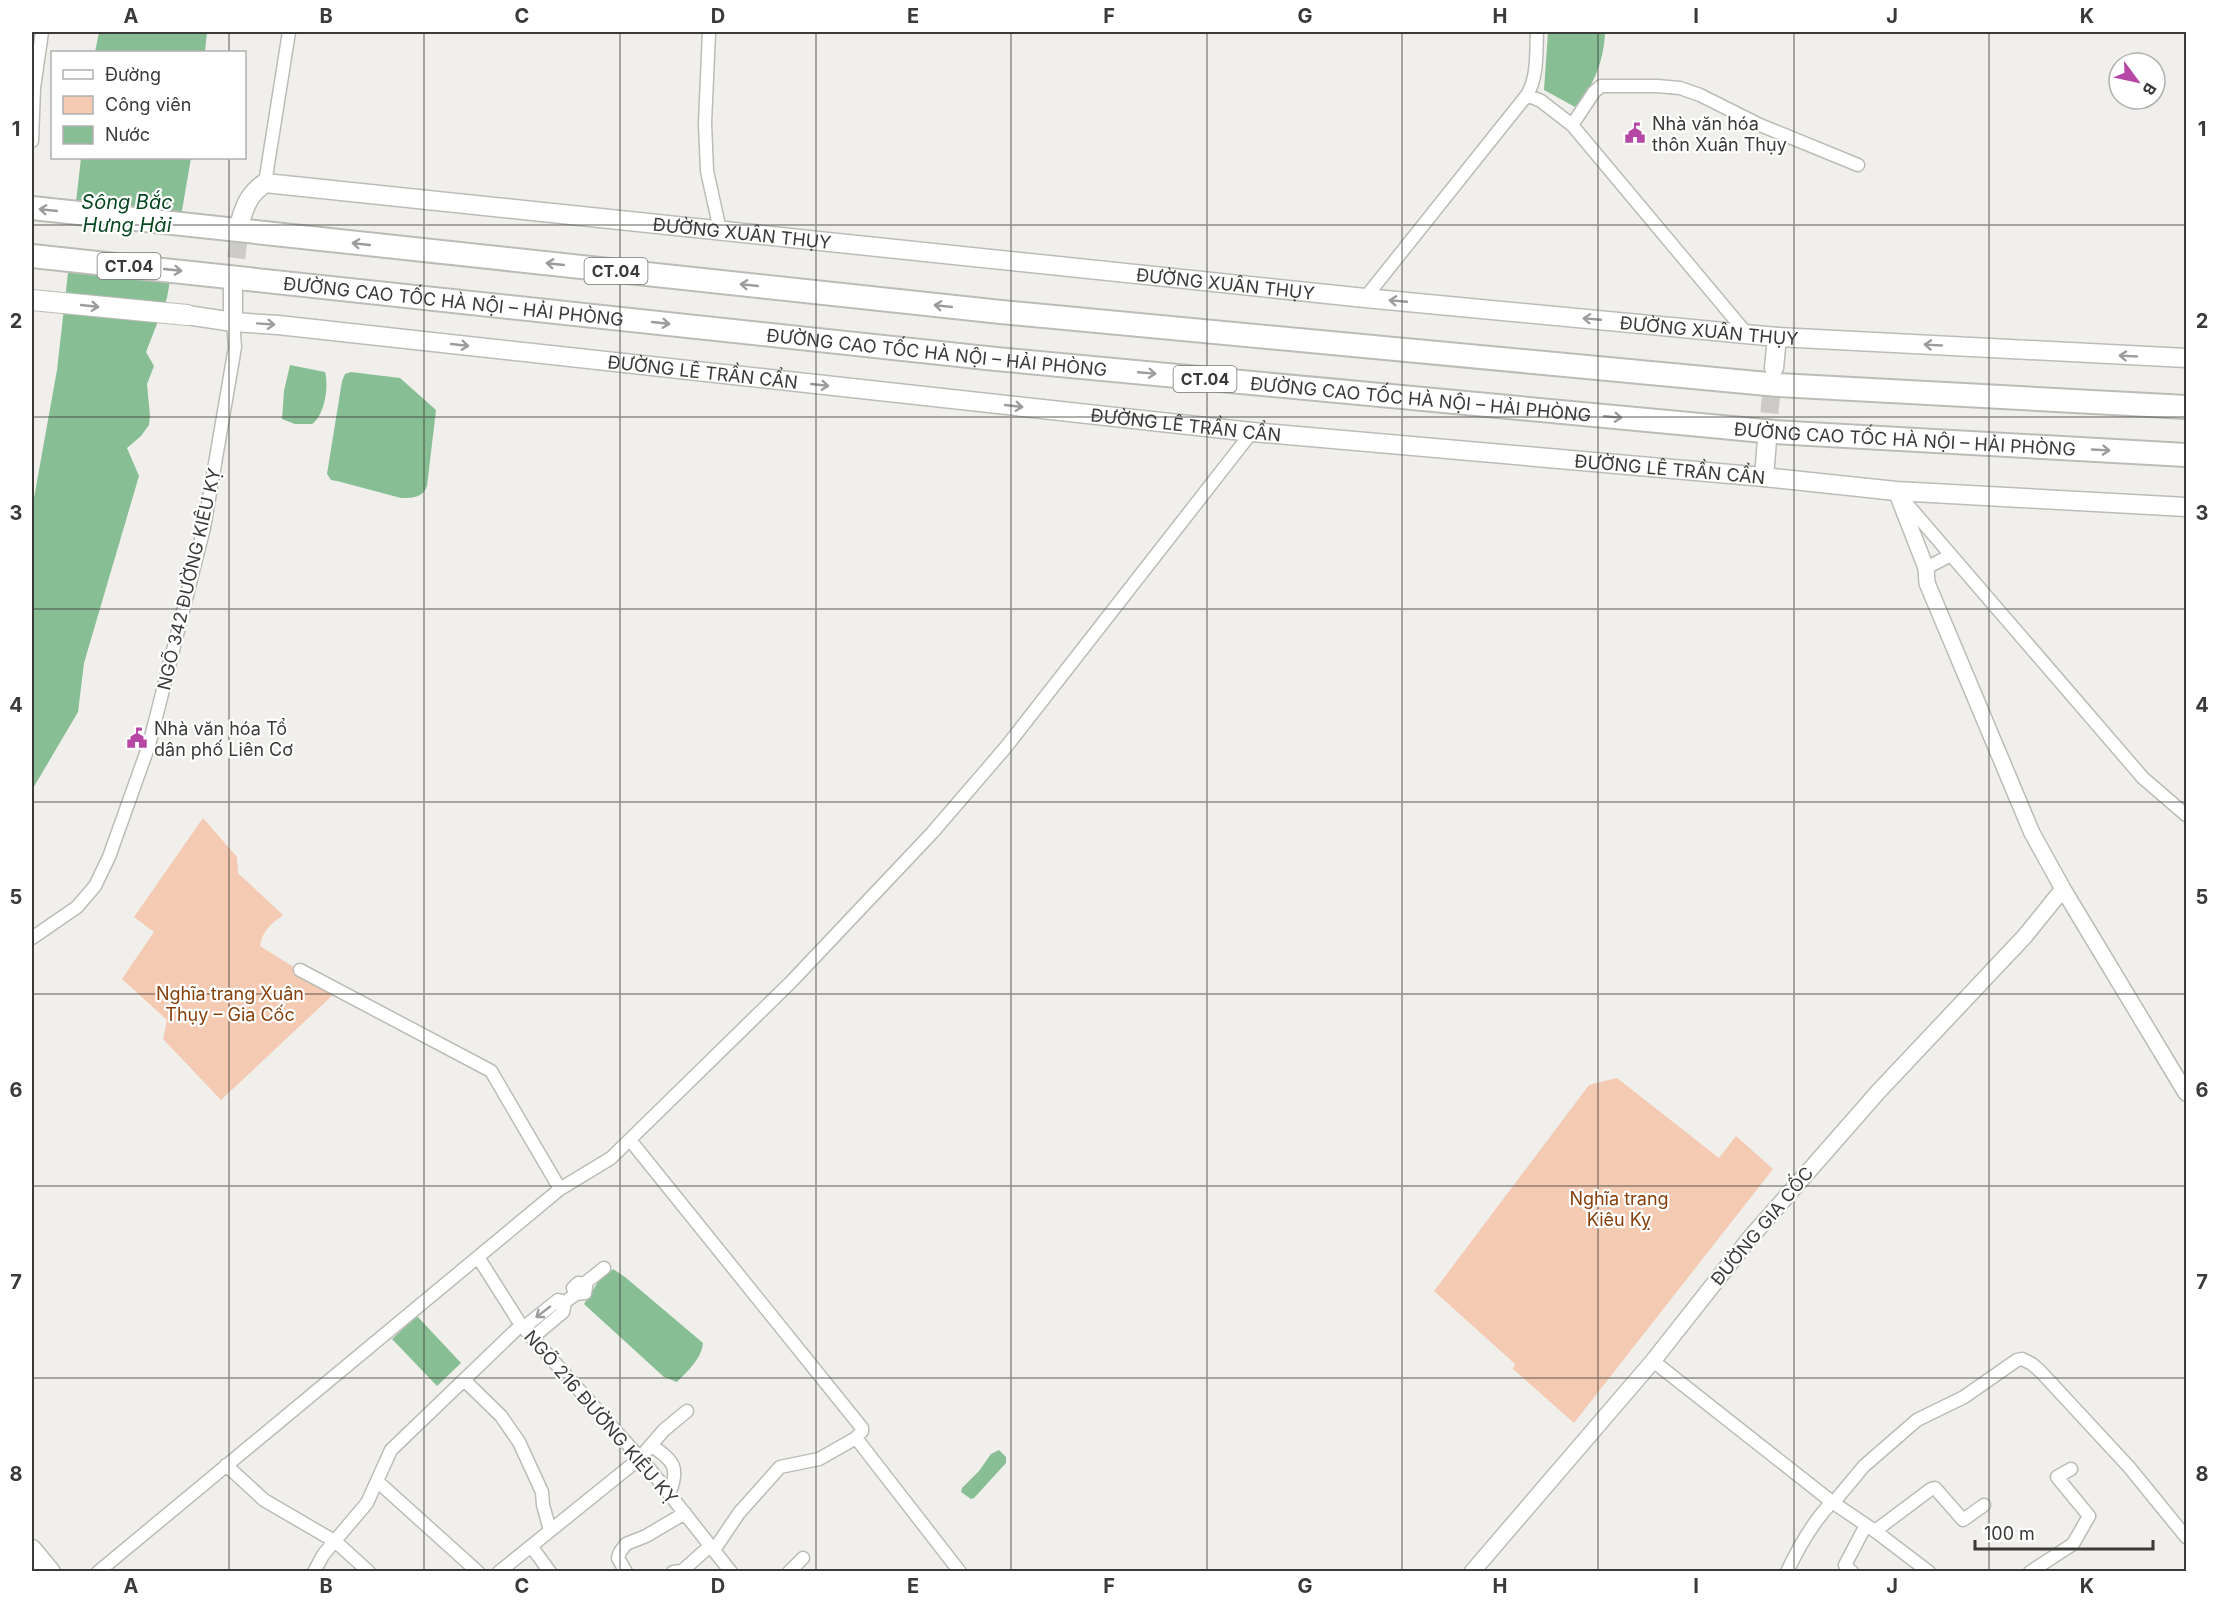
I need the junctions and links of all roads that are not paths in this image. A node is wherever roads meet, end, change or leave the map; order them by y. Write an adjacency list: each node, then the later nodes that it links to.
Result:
1 (42, 32): 7 (street)
2 (289, 32): 9 (street)
3 (709, 32): 12 (street)
4 (1537, 32): 5 (street)
5 (1527, 95): 6 (street); 15 (street)
6 (1572, 125): 8 (street); 20 (street)
7 (32, 141)
8 (1858, 165)
9 (265, 183): 11 (main road); 12 (main road, ĐƯỜNG XUÂN THỤY)
10 (32, 208): 11 (highway, CT.04, one-way to 10)
11 (236, 224): 17 (highway, CT.04, one-way to 11)
12 (720, 230): 15 (main road, ĐƯỜNG XUÂN THỤY)
13 (32, 256): 14 (highway, CT.04, one-way to 14)
14 (230, 280): 19 (main road); 28 (highway, ĐƯỜNG CAO TỐC HÀ NỘI – HẢI PHÒNG / CT.04, one-way to 28)
15 (1365, 298): 20 (main road, ĐƯỜNG XUÂN THỤY, one-way to 15)
16 (32, 300): 18 (main road, one-way to 18)
17 (1013, 313): 24 (highway); 25 (highway, CT.04)
18 (187, 315): 19 (main road, ĐƯỜNG LÊ TRẦN CẨN)
19 (233, 322): 26 (main road, ĐƯỜNG LÊ TRẦN CẨN, one-way to 26); 36 (street, NGÕ 342 ĐƯỜNG KIÊU KỴ)
20 (1747, 334): 21 (main road, ĐƯỜNG XUÂN THỤY)
21 (1776, 337): 22 (main road, ĐƯỜNG XUÂN THỤY, one-way to 21); 23 (main road)
22 (2187, 358)
23 (1774, 368)
24 (2187, 395)
25 (2187, 407)
26 (1252, 432): 29 (main road, ĐƯỜNG LÊ TRẦN CẨN); 39 (street)
27 (1767, 440): 29 (main road)
28 (2187, 455)
29 (1764, 477): 30 (main road, ĐƯỜNG LÊ TRẦN CẨN)
30 (1896, 491): 31 (main road, ĐƯỜNG LÊ TRẦN CẨN); 32 (street); 33 (street)
31 (2187, 507)
32 (1951, 555): 33 (street); 34 (street)
33 (1926, 568): 35 (street)
34 (2187, 814)
35 (2063, 889): 38 (street); 46 (street, ĐƯỜNG GIA CỐC)
36 (32, 938)
37 (300, 970): 40 (street)
38 (2187, 1093)
39 (630, 1140): 40 (street); 49 (street)
40 (560, 1189): 41 (street)
41 (477, 1257): 44 (street, NGÕ 216 ĐƯỜNG KIÊU KỴ); 52 (street)
42 (604, 1268): 43 (street)
43 (565, 1302): 44 (street, one-way to 44); 45 (street)
44 (522, 1327): 45 (street, NGÕ 216 ĐƯỜNG KIÊU KỴ); 47 (street)
45 (532, 1338): 51 (street, NGÕ 216 ĐƯỜNG KIÊU KỴ)
46 (1653, 1360): 56 (street); 77 (street, ĐƯỜNG GIA CỐC)
47 (464, 1380): 54 (street); 60 (street)
48 (687, 1411): 50 (street)
49 (855, 1438): 64 (street); 76 (street)
50 (652, 1446): 51 (street); 55 (street)
51 (639, 1459): 55 (street, NGÕ 216 ĐƯỜNG KIÊU KỴ); 60 (street)
52 (226, 1465): 62 (street); 66 (street)
53 (2071, 1469): 81 (street)
54 (377, 1481): 62 (street); 69 (street)
55 (669, 1494): 58 (street, NGÕ 216 ĐƯỜNG KIÊU KỴ)
56 (1833, 1502): 59 (street); 61 (street); 78 (street)
57 (1984, 1505): 59 (street)
58 (685, 1513): 64 (street, NGÕ 216 ĐƯỜNG KIÊU KỴ); 72 (street)
59 (1871, 1528): 79 (street); 80 (street)
60 (550, 1530): 63 (street)
61 (2187, 1537)
62 (336, 1542): 67 (street); 68 (street)
63 (531, 1546): 70 (street); 71 (street)
64 (712, 1548): 73 (street); 74 (street, NGÕ 216 ĐƯỜNG KIÊU KỴ)
65 (803, 1558): 75 (street)
66 (98, 1572)
67 (314, 1572)
68 (369, 1572)
69 (478, 1572)
70 (499, 1572)
71 (550, 1572)
72 (626, 1572)
73 (673, 1572)
74 (731, 1572)
75 (789, 1572)
76 (960, 1572)
77 (1472, 1572)
78 (1786, 1572)
79 (1852, 1572)
80 (1929, 1572)
81 (2030, 1572)

